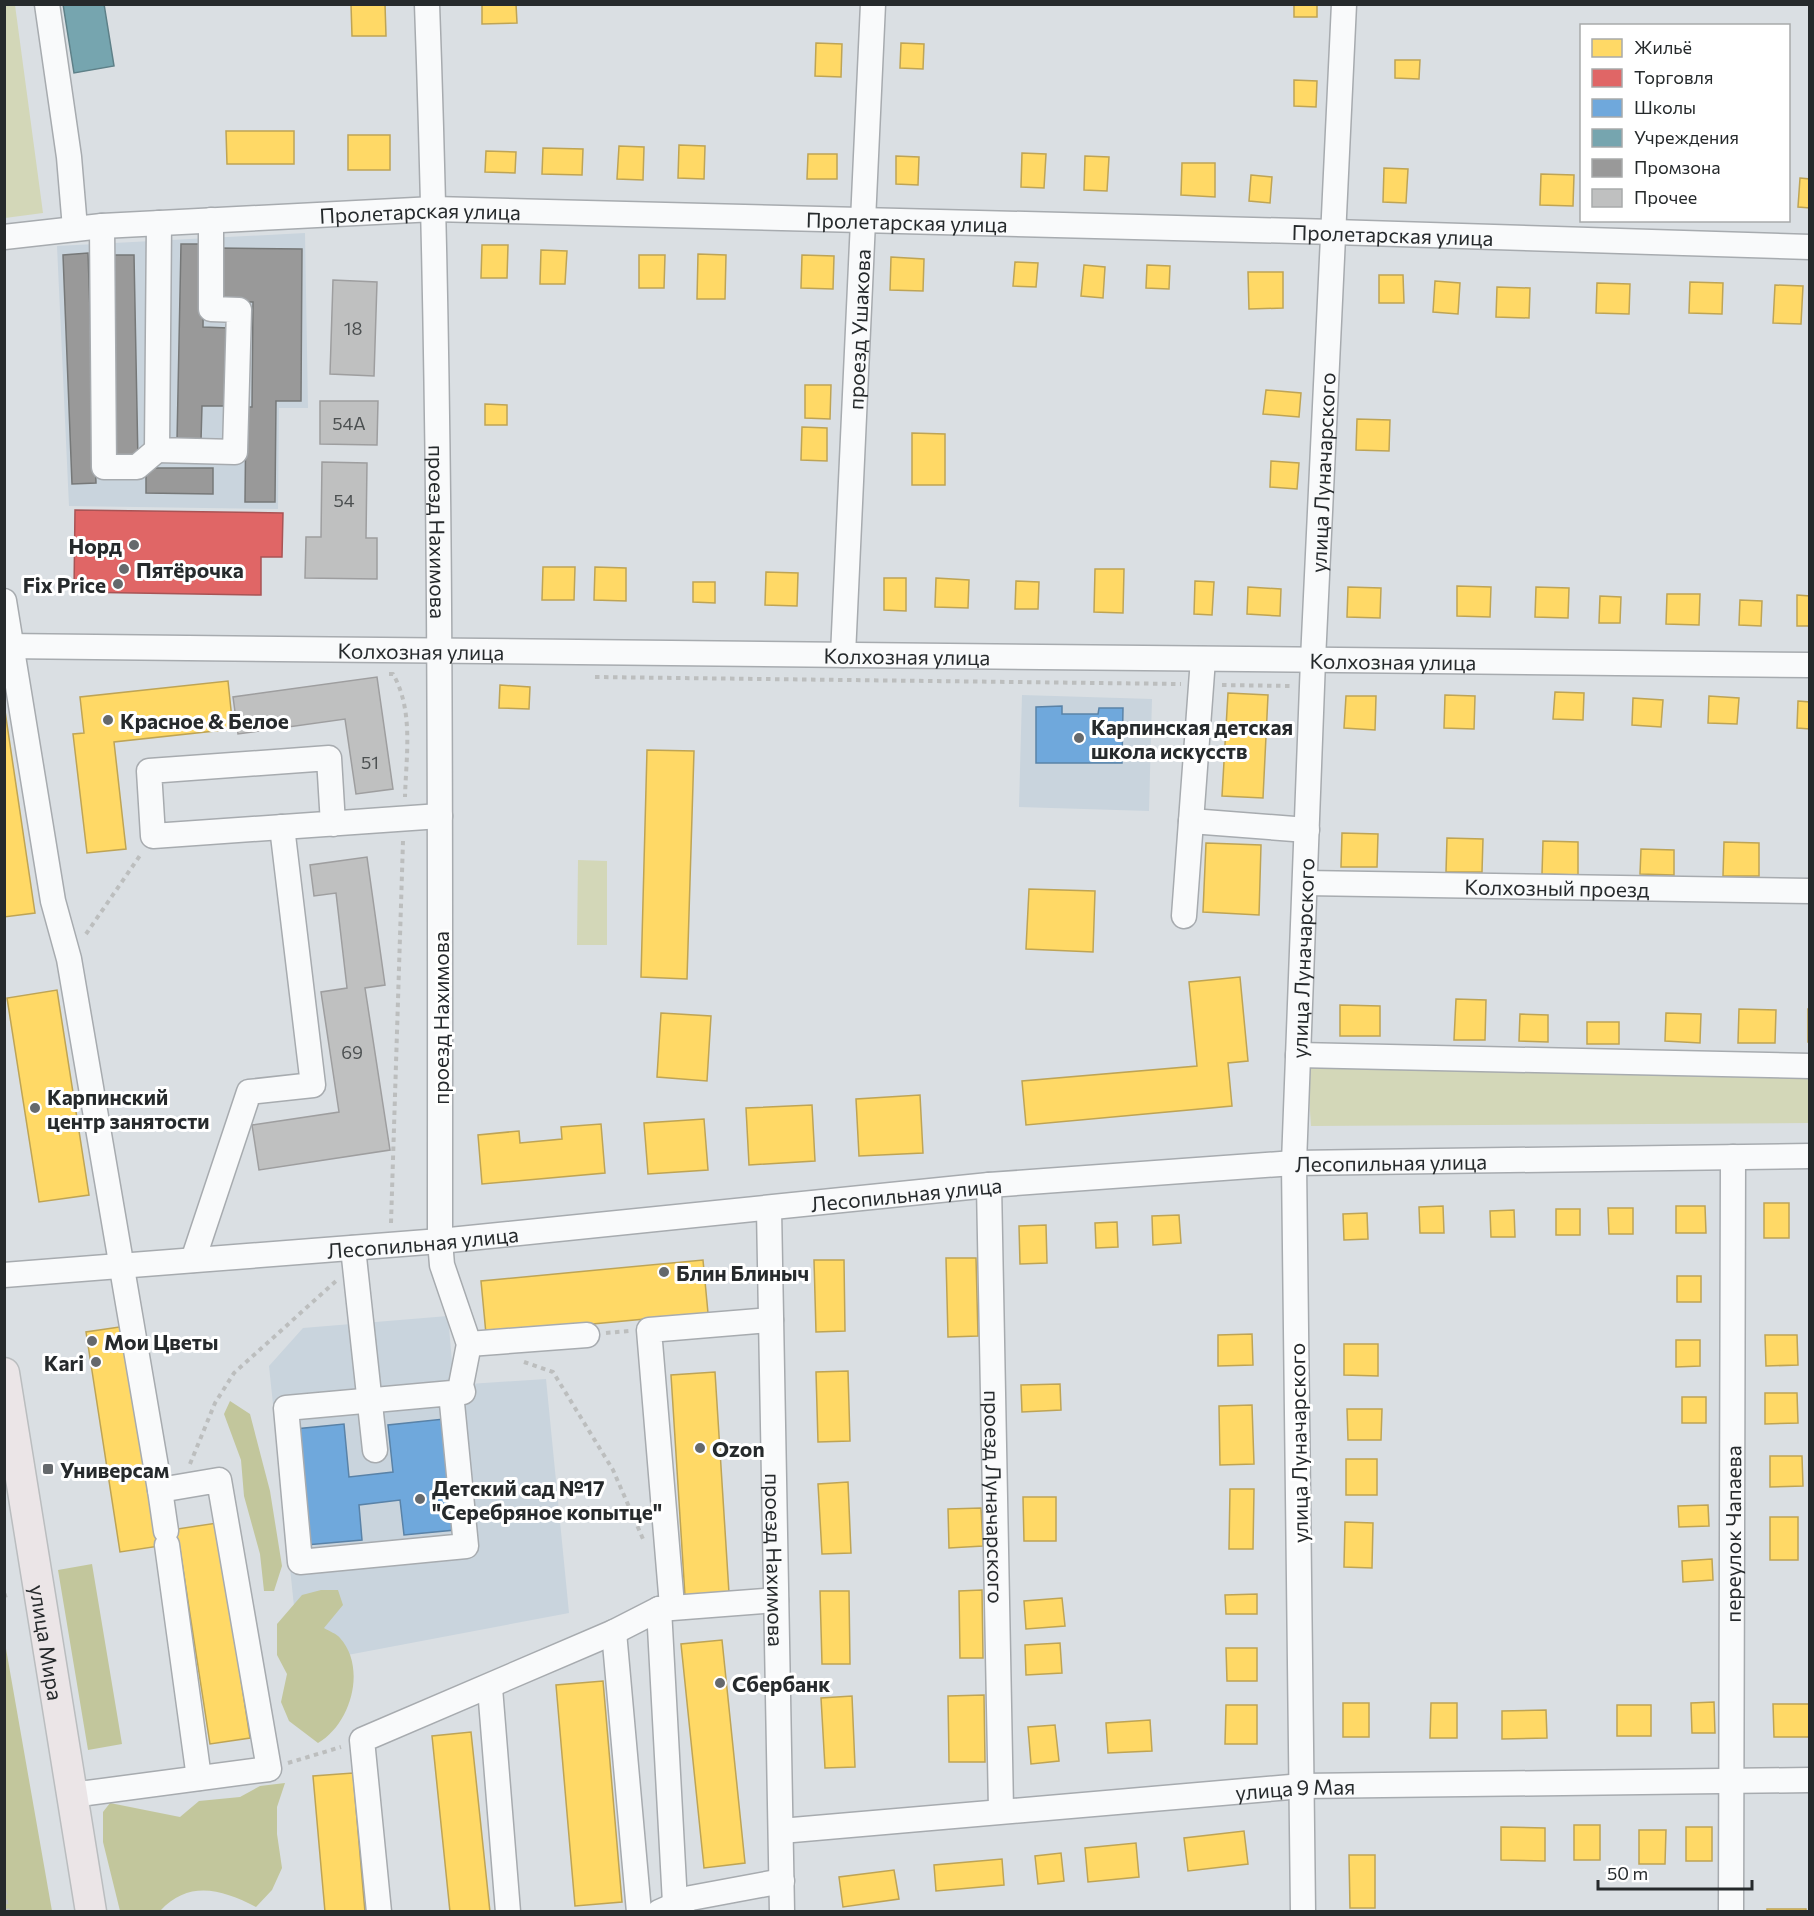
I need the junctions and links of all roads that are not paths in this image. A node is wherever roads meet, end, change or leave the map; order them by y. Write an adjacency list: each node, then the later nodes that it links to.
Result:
1 (47, 4): 10 (street)
2 (427, 4): 5 (street, проезд Нахимова)
3 (873, 4): 7 (street, проезд Ушакова)
4 (1344, 4): 11 (street, улица Луначарского)
5 (435, 209): 6 (street, Пролетарская улица); 7 (street, Пролетарская улица); 17 (street, проезд Нахимова)
6 (211, 220): 8 (street, Пролетарская улица); 14 (street)
7 (863, 221): 11 (street, Пролетарская улица); 18 (street, проезд Ушакова)
8 (159, 223): 9 (street, Пролетарская улица); 14 (street)
9 (102, 226): 10 (street, Пролетарская улица); 14 (street)
10 (75, 228): 12 (street, Пролетарская улица)
11 (1334, 232): 13 (street, Пролетарская улица); 20 (street, улица Луначарского)
12 (4, 237)
13 (1809, 247)
14 (157, 450)
15 (4, 600): 16 (street)
16 (8, 646): 17 (street, Колхозная улица); 40 (street)
17 (441, 650): 18 (street, Колхозная улица); 22 (street, проезд Нахимова)
18 (843, 655): 19 (street, Колхозная улица)
19 (1203, 659): 20 (street, Колхозная улица); 23 (street)
20 (1313, 660): 21 (street, Колхозная улица); 26 (street, улица Луначарского)
21 (1809, 665)
22 (440, 816): 24 (street); 37 (street, проезд Нахимова)
23 (1191, 821): 26 (street); 29 (street)
24 (333, 824): 25 (street); 25 (street)
25 (282, 827): 39 (street)
26 (1306, 830): 27 (street, улица Луначарского)
27 (1305, 883): 28 (street, Колхозный проезд); 30 (street, улица Луначарского)
28 (1809, 891)
29 (1184, 916)
30 (1298, 1055): 31 (street); 34 (street, улица Луначарского)
31 (1809, 1066)
32 (1809, 1156): 33 (street, Лесопильная улица)
33 (1732, 1157): 34 (street, Лесопильная улица); 56 (street, переулок Чапаева)
34 (1294, 1163): 35 (street, Лесопильная улица); 57 (street, улица Луначарского)
35 (989, 1185): 36 (street, Лесопильная улица); 59 (street, проезд Луначарского)
36 (769, 1209): 37 (street, Лесопильная улица); 42 (street, проезд Нахимова)
37 (440, 1240): 38 (street, Лесопильная улица); 44 (street, проезд Нахимова)
38 (353, 1248): 39 (street, Лесопильная улица); 47 (street)
39 (193, 1260): 40 (street, Лесопильная улица)
40 (122, 1265): 41 (street, Лесопильная улица); 49 (street)
41 (4, 1275)
42 (771, 1320): 50 (street, проезд Нахимова); 51 (street)
43 (587, 1335): 44 (street)
44 (469, 1344): 46 (street)
45 (4, 1373): 58 (main road, улица Мира)
46 (451, 1393): 47 (street); 47 (street)
47 (369, 1400): 48 (street)
48 (375, 1450)
49 (170, 1488): 54 (street); 54 (street)
50 (777, 1600): 51 (street); 60 (street, проезд Нахимова)
51 (665, 1607): 52 (street); 62 (street)
52 (614, 1632): 53 (street); 66 (street)
53 (490, 1688): 64 (street); 65 (street)
54 (199, 1778): 58 (street)
55 (1809, 1780): 56 (street, улица 9 Мая)
56 (1731, 1782): 57 (street, улица 9 Мая); 69 (street, переулок Чапаева)
57 (1302, 1786): 59 (street, улица 9 Мая); 68 (street, улица Луначарского)
58 (72, 1795): 63 (main road, улица Мира)
59 (1001, 1810): 60 (street, улица 9 Мая)
60 (781, 1830): 61 (street, проезд Нахимова)
61 (782, 1881): 62 (street); 67 (street, проезд Нахимова)
62 (667, 1907)
63 (91, 1911)
64 (379, 1911)
65 (508, 1911)
66 (639, 1911)
67 (782, 1911)
68 (1304, 1911)
69 (1731, 1911)

